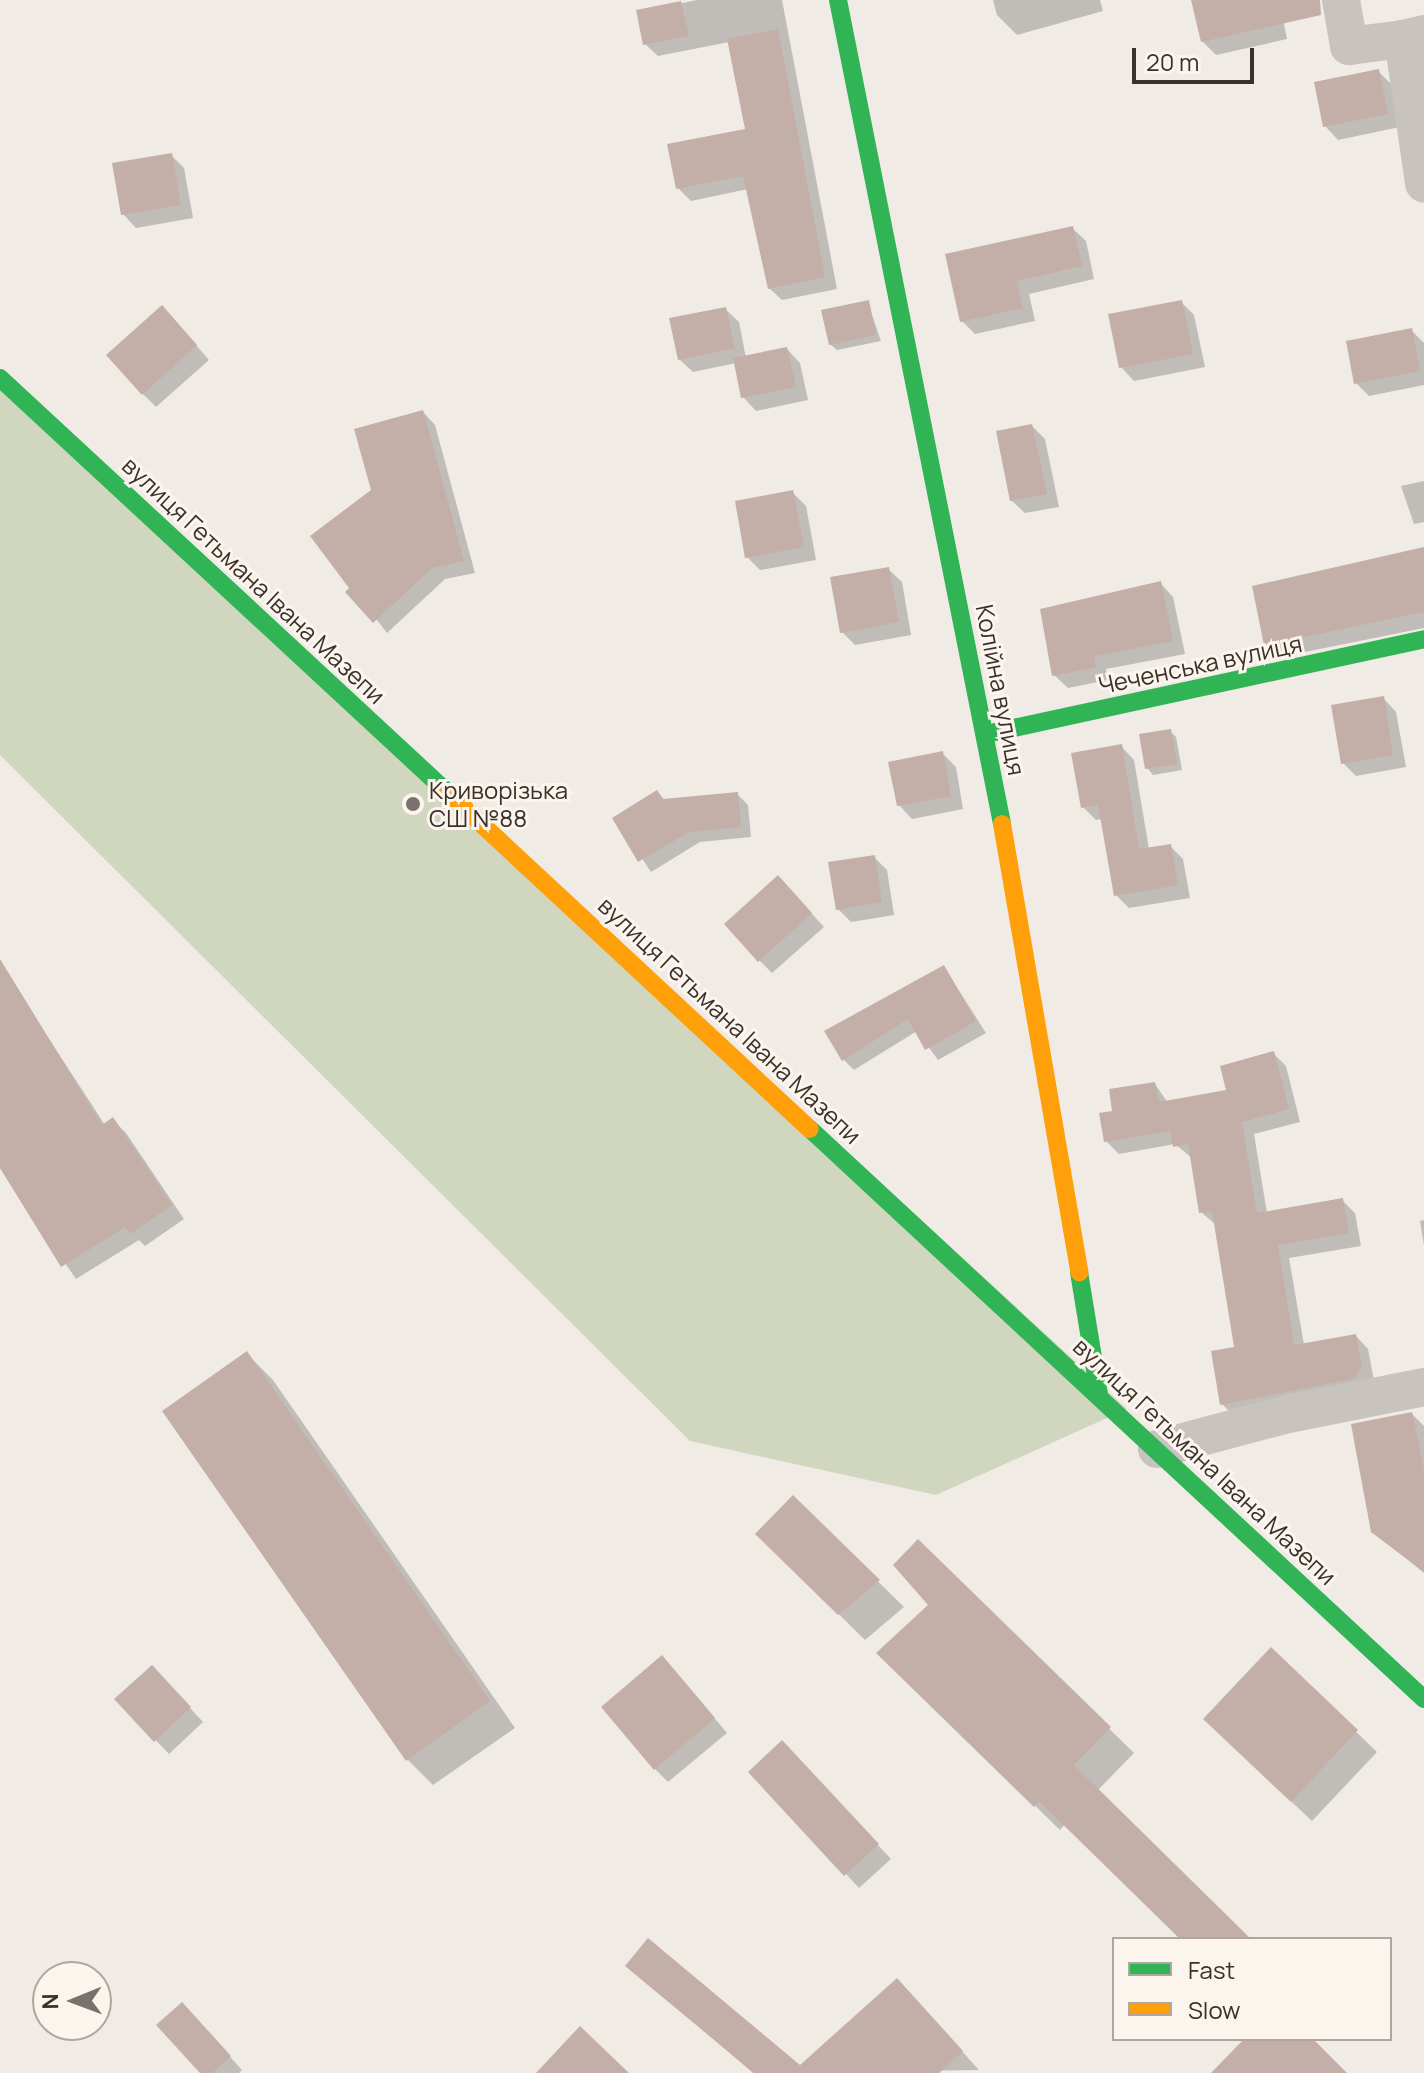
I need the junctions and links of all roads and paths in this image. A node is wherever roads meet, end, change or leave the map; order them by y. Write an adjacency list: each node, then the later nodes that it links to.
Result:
1 (838, 0): 7 (main road, Колійна вулиця)
2 (1341, 0): 3 (street)
3 (1414, 37): 4 (street)
4 (1424, 183)
5 (0, 378): 9 (main road, вулиця Гетьмана Івана Мазепи)
6 (1424, 639): 7 (main road, Чеченська вулиця)
7 (986, 734): 9 (main road, Колійна вулиця)
8 (1424, 1387): 10 (street)
9 (1099, 1394): 10 (main road, вулиця Гетьмана Івана Мазепи)
10 (1157, 1449): 11 (main road, вулиця Гетьмана Івана Мазепи)
11 (1424, 1699)

